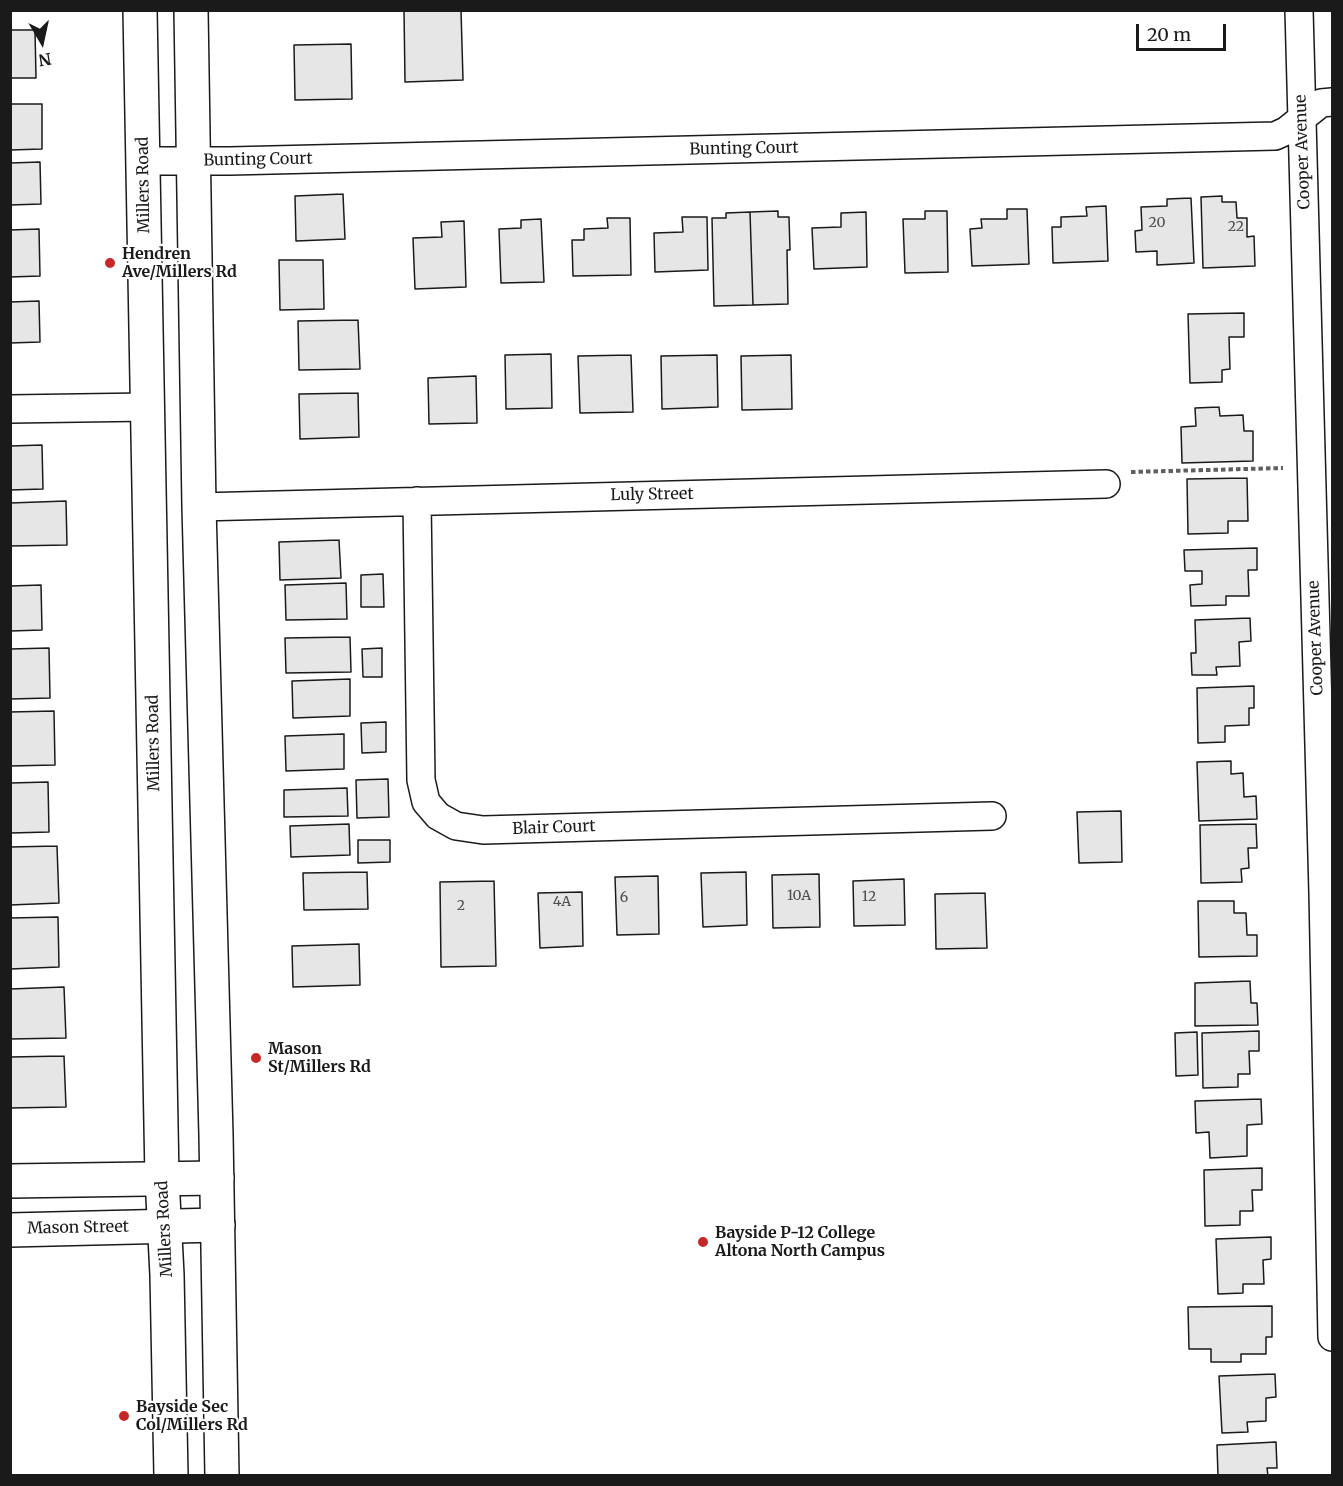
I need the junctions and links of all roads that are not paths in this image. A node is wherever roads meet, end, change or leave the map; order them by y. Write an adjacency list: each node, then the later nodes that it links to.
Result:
1 (140, 10): 6 (main road, Millers Road)
2 (191, 10): 7 (main road)
3 (1299, 10): 5 (street, Cooper Avenue)
4 (1332, 102): 5 (street, Bunting Court)
5 (1302, 117): 7 (street, Bunting Court); 14 (street, Cooper Avenue)
6 (144, 161): 7 (street, Bunting Court); 8 (main road, Millers Road)
7 (194, 162): 12 (main road)
8 (148, 407): 9 (street); 15 (main road, Millers Road)
9 (10, 410)
10 (1106, 484): 11 (street, Luly Street)
11 (417, 501): 12 (street, Luly Street); 13 (street, Blair Court)
12 (199, 507): 16 (main road)
13 (992, 816)
14 (1328, 892): 21 (street, Cooper Avenue)
15 (162, 1178): 16 (main road); 17 (main road); 19 (main road, Millers Road)
16 (217, 1178): 18 (main road)
17 (10, 1181)
18 (218, 1225): 19 (main road, Mason Street); 23 (main road)
19 (164, 1226): 20 (main road, Mason Street); 22 (main road, Millers Road)
20 (10, 1230)
21 (1332, 1337)
22 (171, 1476)
23 (222, 1476)

